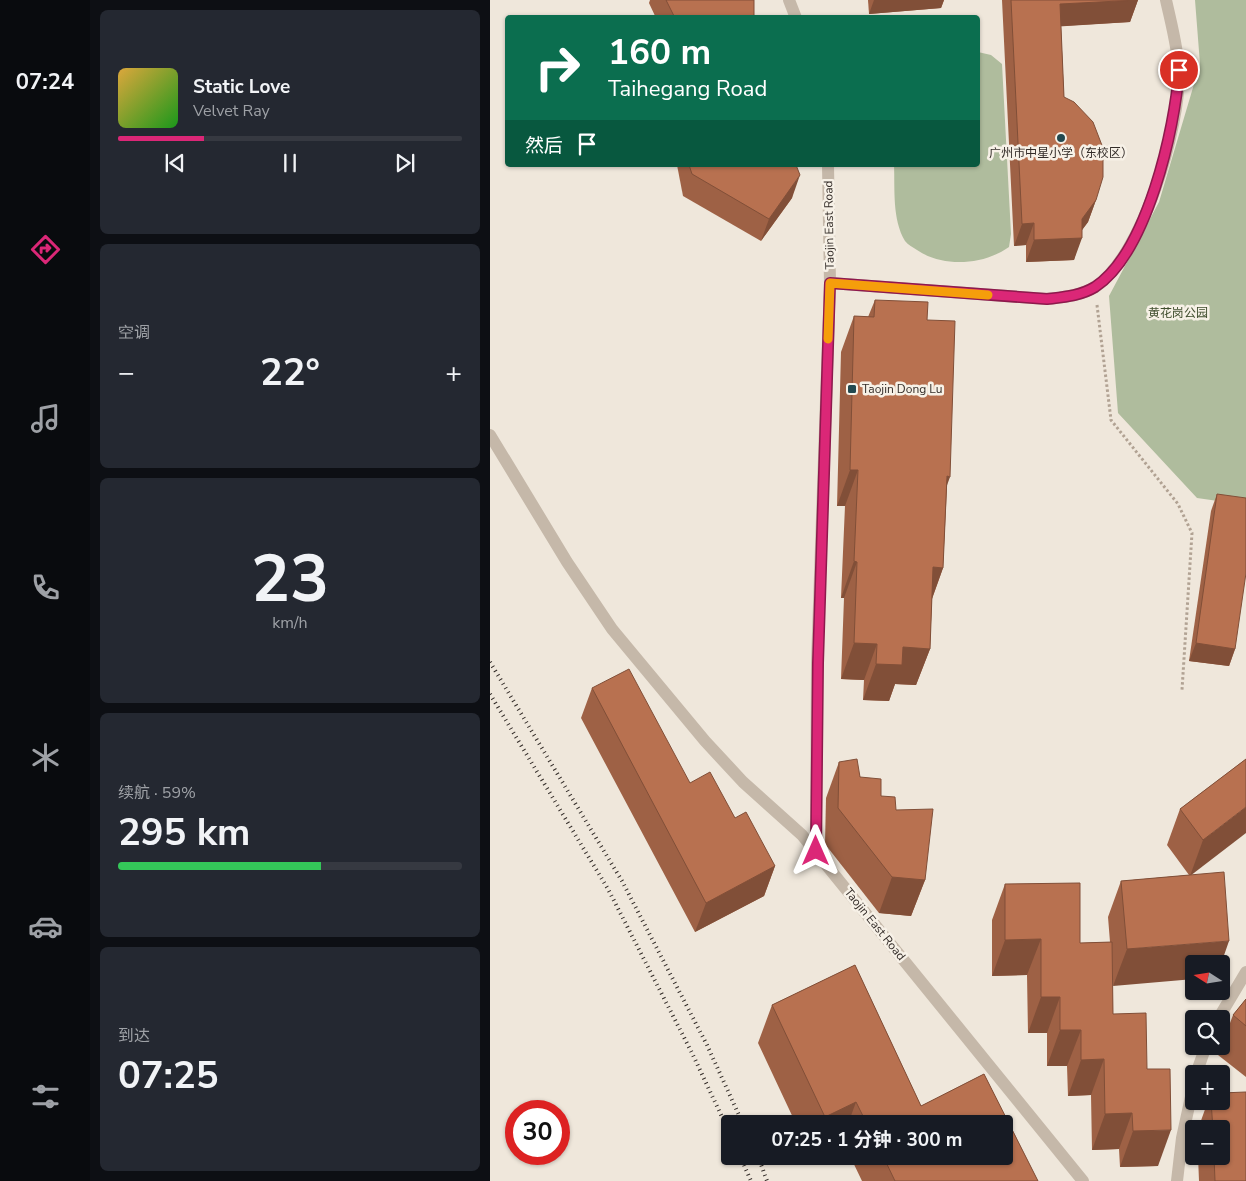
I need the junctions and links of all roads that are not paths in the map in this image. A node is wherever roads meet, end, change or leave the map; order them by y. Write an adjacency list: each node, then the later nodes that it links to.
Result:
1 (789, 0): 3 (street)
2 (1166, 0): 5 (street)
3 (795, 15)
4 (828, 167): 5 (street, Taojin East Road)
5 (830, 283): 7 (street, Taojin East Road)
6 (490, 435): 7 (street)
7 (816, 851): 11 (street, Taojin East Road)
8 (1246, 972): 9 (street)
9 (1223, 1010)
10 (1188, 1110): 12 (street)
11 (1083, 1181)
12 (1177, 1181)

